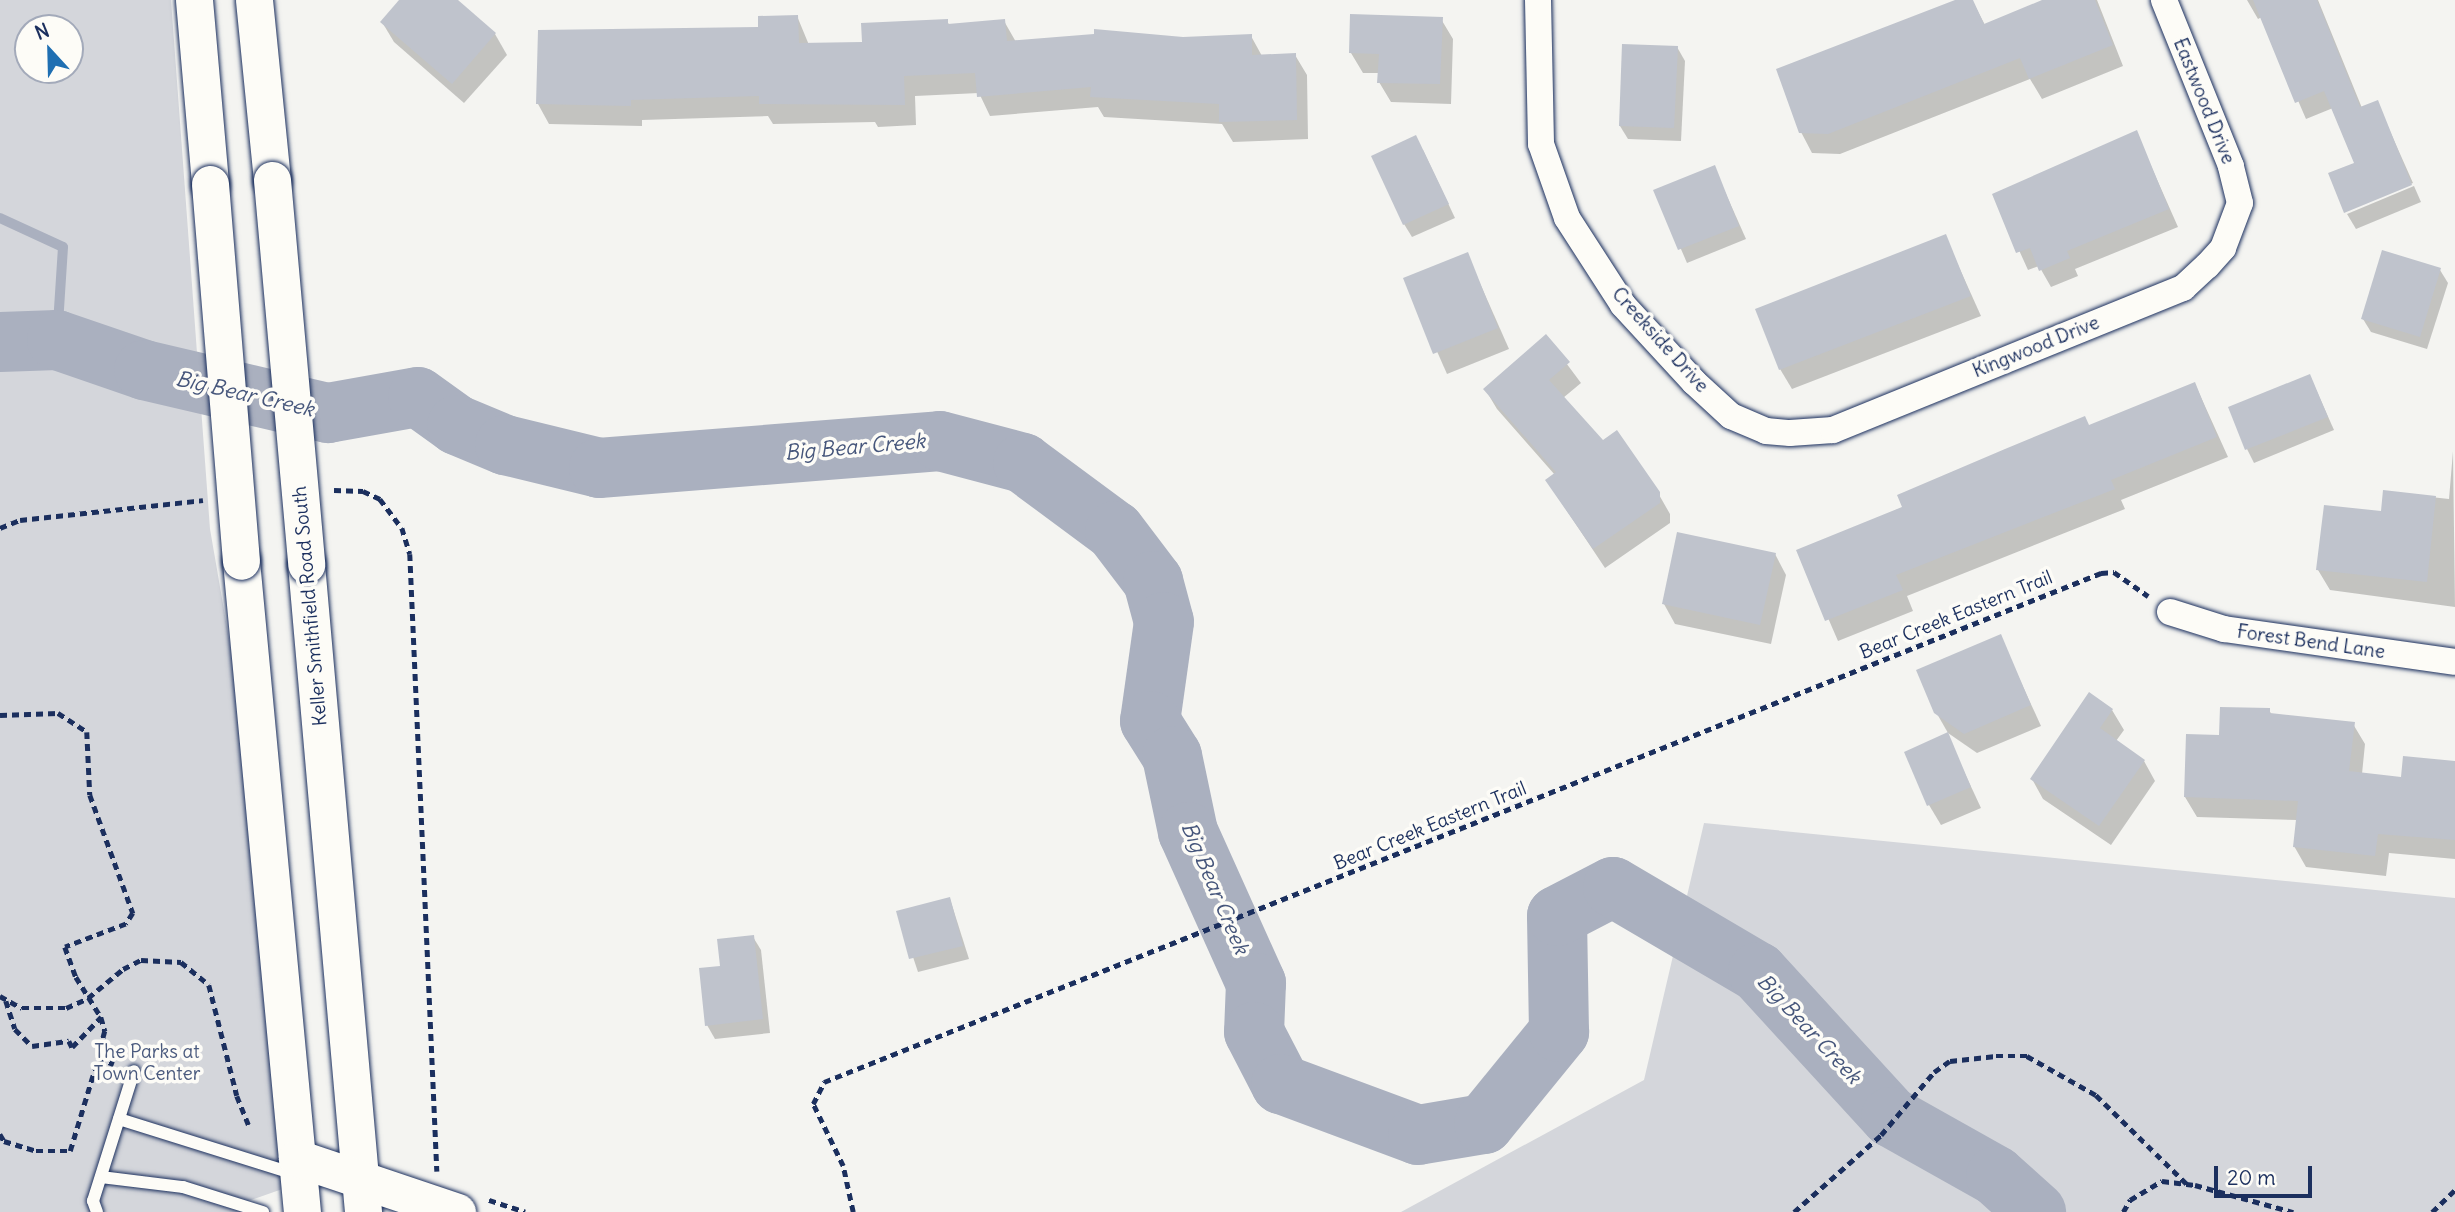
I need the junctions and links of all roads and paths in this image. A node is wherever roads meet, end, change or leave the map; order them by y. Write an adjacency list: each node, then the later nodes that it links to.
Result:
1 (194, 0): 19 (main road, bridge)
2 (254, 0): 23 (main road, Keller Smithfield Road South, bridge)
3 (1538, 0): 6 (street, Creekside Drive)
4 (2164, 0): 5 (street, Eastwood Drive)
5 (2240, 203): 6 (street, Kingwood Drive)
6 (1790, 433)
7 (2170, 612): 8 (street, Forest Bend Lane); 28 (path, Bear Creek Eastern Trail)
8 (2455, 662)
9 (0, 715): 11 (path)
10 (0, 996): 12 (path)
11 (88, 998): 12 (path); 13 (path); 17 (path)
12 (6, 1000): 13 (path)
13 (101, 1017): 14 (path)
14 (98, 1058): 15 (path); 18 (path)
15 (134, 1071): 16 (lane)
16 (119, 1119): 19 (lane); 20 (lane)
17 (249, 1125)
18 (0, 1134)
19 (298, 1166): 23 (main road); 26 (main road)
20 (101, 1177): 24 (lane); 25 (lane)
21 (2187, 1184): 29 (path); 30 (path); 31 (path)
22 (2455, 1190): 32 (path)
23 (362, 1196): 27 (main road)
24 (97, 1212)
25 (263, 1212)
26 (302, 1212)
27 (457, 1212)
28 (853, 1212)
29 (1794, 1212)
30 (2123, 1212)
31 (2293, 1212)
32 (2431, 1212)

